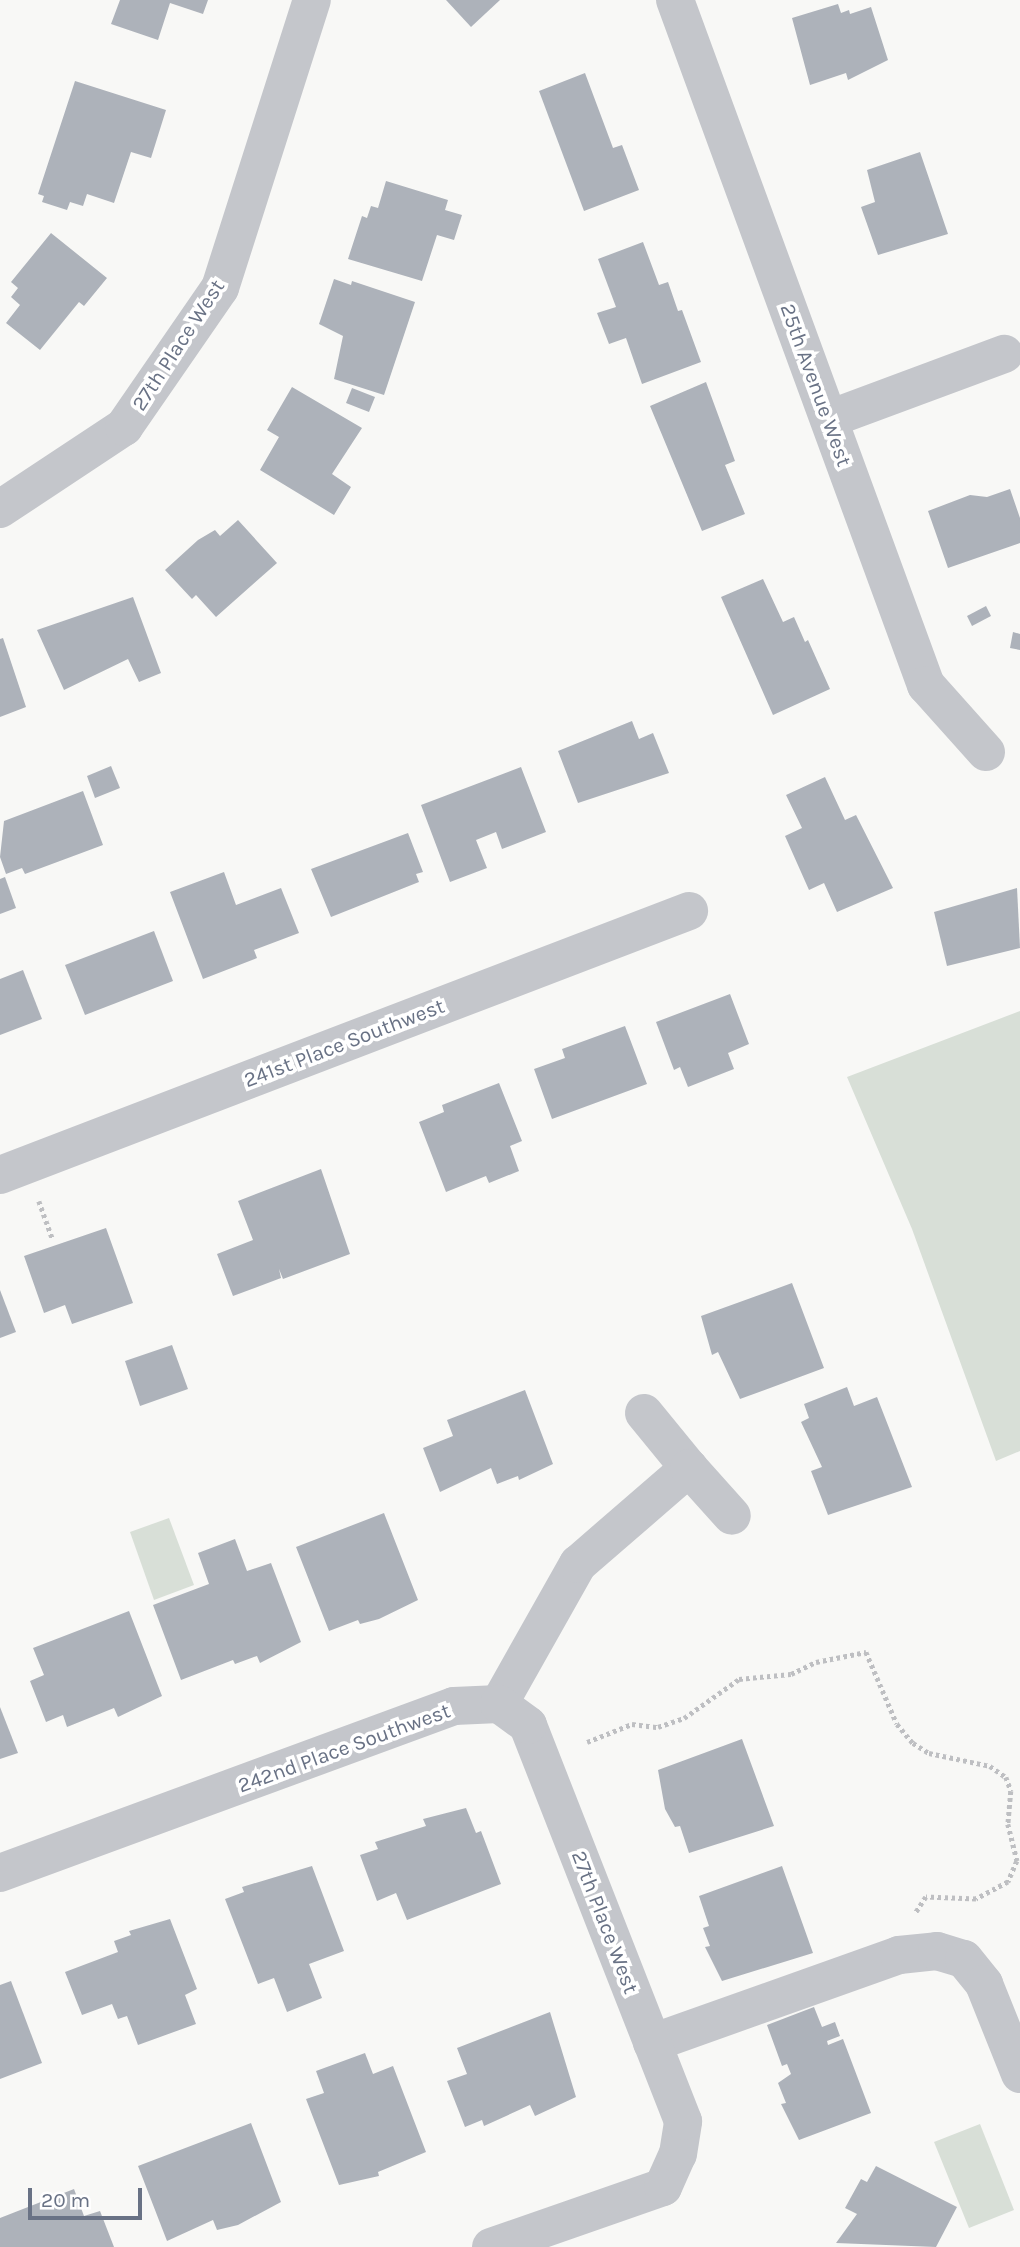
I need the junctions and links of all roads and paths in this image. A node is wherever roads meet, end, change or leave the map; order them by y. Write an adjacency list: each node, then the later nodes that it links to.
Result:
1 (312, 0): 5 (street, 27th Place West)
2 (675, 0): 4 (street, 25th Avenue West)
3 (1004, 354): 4 (street)
4 (829, 419): 6 (street, 25th Avenue West)
5 (0, 509)
6 (986, 752)
7 (689, 911): 8 (street, 241st Place Southwest)
8 (0, 1175)
9 (36, 1194): 10 (path)
10 (53, 1240)
11 (644, 1413): 12 (street)
12 (689, 1468): 13 (street); 14 (street)
13 (732, 1516)
14 (499, 1704): 16 (street, 242nd Place Southwest); 18 (street, 27th Place West)
15 (587, 1742): 17 (path)
16 (0, 1873)
17 (922, 1953): 18 (street); 19 (street)
18 (652, 2043): 20 (street, 27th Place West)
19 (1020, 2074)
20 (491, 2247)

